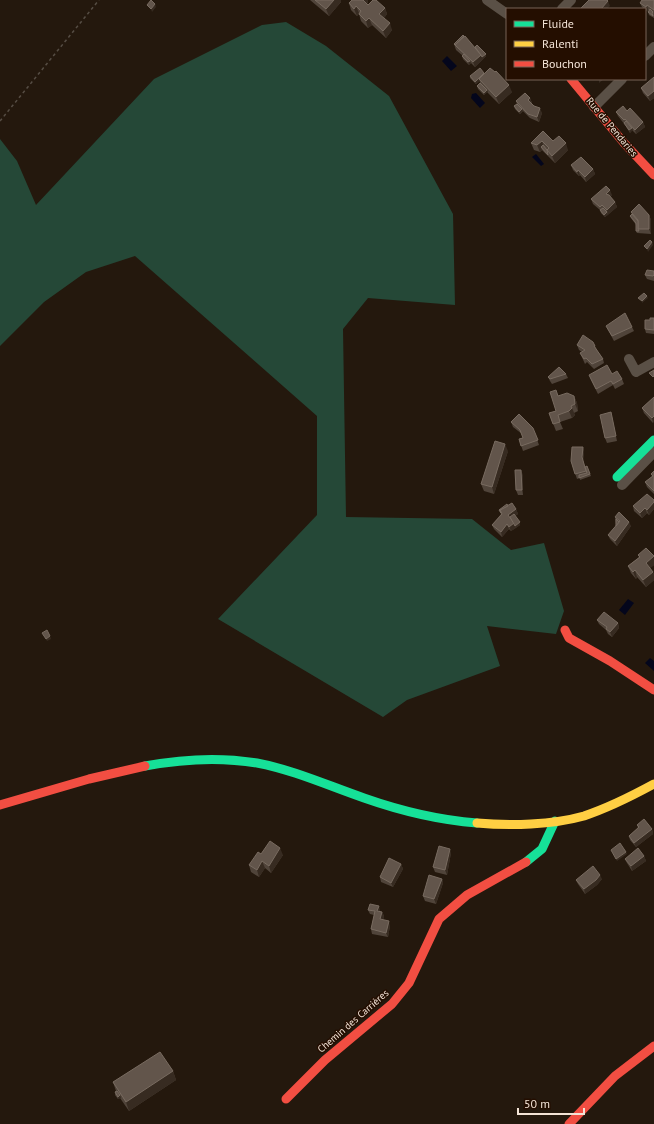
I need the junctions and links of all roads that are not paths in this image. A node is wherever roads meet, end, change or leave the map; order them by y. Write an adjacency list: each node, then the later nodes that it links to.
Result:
1 (487, 0): 4 (street)
2 (571, 0): 3 (street)
3 (563, 8)
4 (506, 13)
5 (654, 47): 6 (street)
6 (646, 55)
7 (572, 80): 9 (street, Rue de Pendaries)
8 (621, 80): 9 (street)
9 (594, 107): 10 (street, Rue de Pendaries)
10 (654, 176)
11 (629, 359): 12 (street)
12 (654, 362)
13 (654, 440): 15 (street)
14 (654, 452): 15 (street)
15 (619, 481)
16 (566, 630): 17 (street)
17 (654, 690)
18 (654, 784): 20 (street)
19 (0, 805): 20 (street)
20 (555, 821): 22 (street, Chemin des Carrières)
21 (654, 1046): 23 (street)
22 (286, 1099)
23 (569, 1124)

